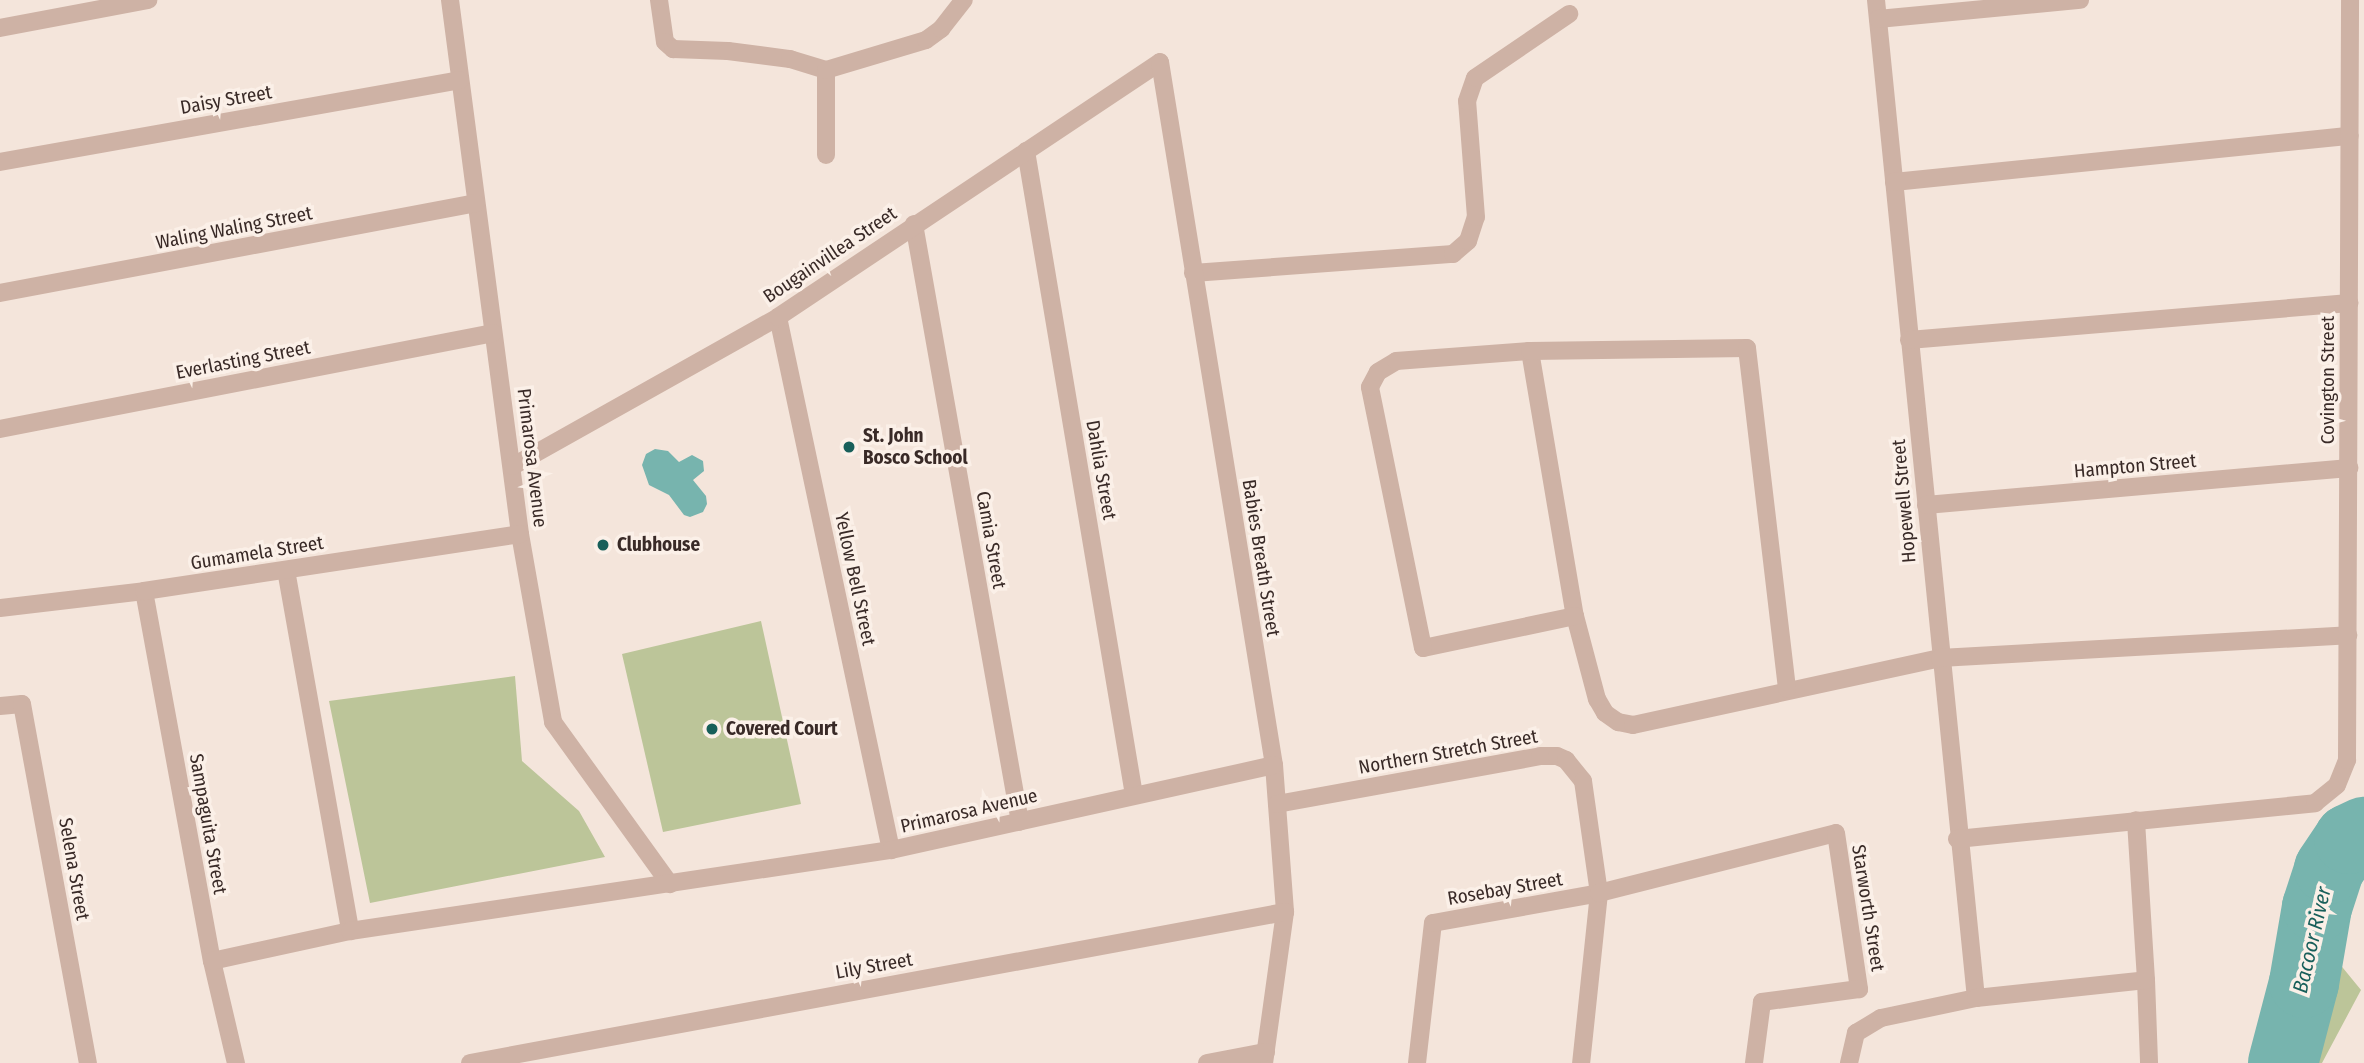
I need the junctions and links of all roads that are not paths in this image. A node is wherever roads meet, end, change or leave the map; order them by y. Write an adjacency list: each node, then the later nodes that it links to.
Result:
1 (148, 0): 10 (street)
2 (450, 0): 13 (street, Primarosa Avenue)
3 (659, 0): 12 (street)
4 (964, 0): 12 (street)
5 (1876, 0): 9 (street, Hopewell Street)
6 (2070, 0): 9 (street)
7 (2350, 0): 14 (street, Covington Street)
8 (1569, 14): 21 (street)
9 (1878, 19): 18 (street, Hopewell Street)
10 (0, 28)
11 (1160, 62): 15 (street, Bougainvillea Street); 21 (street, Babies Breath Street)
12 (827, 70): 16 (street)
13 (460, 80): 17 (street, Daisy Street); 19 (street, Primarosa Avenue)
14 (2350, 136): 18 (street); 23 (street, Covington Street)
15 (1026, 151): 20 (street, Bougainvillea Street); 42 (street, Dahlia Street)
16 (826, 155)
17 (0, 162)
18 (1894, 182): 26 (street, Hopewell Street)
19 (475, 203): 22 (street, Waling Waling Street); 25 (street, Primarosa Avenue)
20 (914, 225): 24 (street, Bougainvillea Street); 45 (street, Camia Street)
21 (1193, 273): 41 (street, Babies Breath Street)
22 (0, 293)
23 (2349, 303): 26 (street); 30 (street, Covington Street)
24 (778, 317): 29 (street, Bougainvillea Street); 47 (street, Yellow Bell Street)
25 (493, 333): 28 (street, Everlasting Street); 29 (street, Primarosa Avenue)
26 (1909, 340): 31 (street, Hopewell Street)
27 (1531, 351): 36 (street); 36 (street); 39 (street)
28 (0, 429)
29 (513, 466): 32 (street, Primarosa Avenue)
30 (2348, 468): 31 (street, Hampton Street); 37 (street, Covington Street)
31 (1926, 505): 38 (street, Hopewell Street)
32 (520, 534): 33 (street, Gumamela Street); 48 (street, Primarosa Avenue)
33 (286, 569): 34 (street, Gumamela Street); 51 (street)
34 (144, 591): 35 (street, Gumamela Street); 52 (street, Sampaguita Street)
35 (0, 608)
36 (1575, 616): 39 (street)
37 (2348, 635): 38 (street); 44 (street, Covington Street)
38 (1940, 658): 39 (street); 46 (street, Hopewell Street)
39 (1787, 689)
40 (0, 706): 56 (street, Selena Street)
41 (1274, 765): 42 (street, Primarosa Avenue); 43 (street, Babies Breath Street)
42 (1134, 795): 45 (street, Primarosa Avenue)
43 (1277, 804): 49 (street, Northern Stretch Street); 50 (street, Babies Breath Street)
44 (2136, 820): 46 (street); 53 (street)
45 (1020, 821): 47 (street, Primarosa Avenue)
46 (1957, 839): 54 (street, Hopewell Street)
47 (891, 850): 48 (street, Primarosa Avenue)
48 (670, 884): 51 (street, Primarosa Avenue)
49 (1599, 894): 60 (street, Rosebay Street); 61 (street, Northern Stretch Street); 62 (street, Starworth Street)
50 (1285, 912): 55 (street, Babies Breath Street); 58 (street, Lily Street)
51 (350, 931): 52 (street, Primarosa Avenue)
52 (212, 961): 57 (street, Sampaguita Street)
53 (2146, 980): 54 (street); 64 (street)
54 (1976, 998): 63 (street)
55 (1265, 1058): 59 (street)
56 (88, 1063)
57 (236, 1063)
58 (470, 1063)
59 (1206, 1063)
60 (1417, 1063)
61 (1581, 1063)
62 (1754, 1063)
63 (1849, 1063)
64 (2149, 1063)

